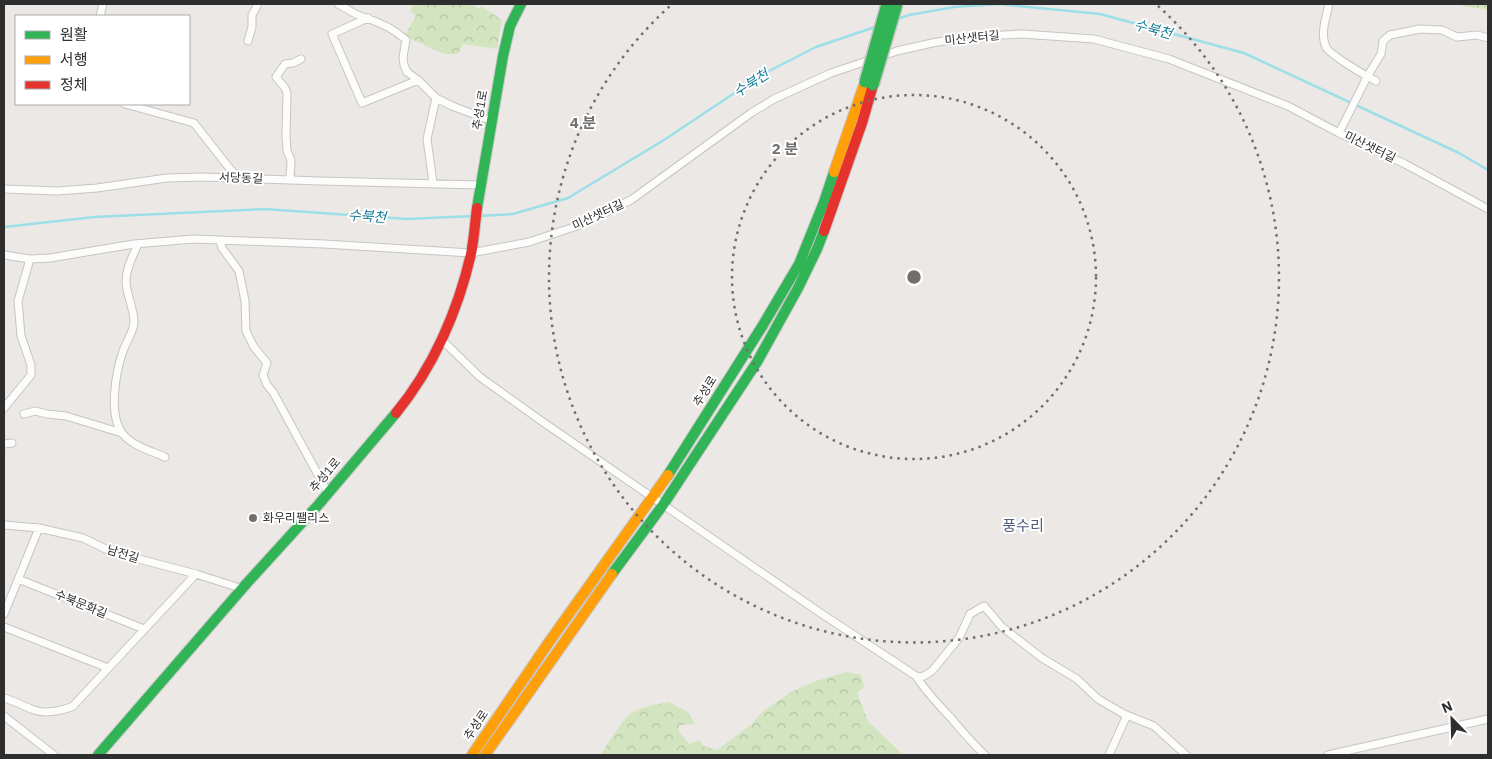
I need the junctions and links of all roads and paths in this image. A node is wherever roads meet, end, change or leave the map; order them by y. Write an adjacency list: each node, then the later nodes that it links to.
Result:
1 (258, 4): 9 (street)
2 (338, 4): 7 (street)
3 (521, 4): 17 (main road, 추성1로)
4 (887, 4): 14 (main road, 추성로, bridge)
5 (897, 4): 14 (main road, 추성로, bridge)
6 (1329, 4): 11 (street)
7 (368, 18): 12 (street); 12 (street)
8 (1488, 38): 11 (street)
9 (248, 42)
10 (301, 59): 20 (street)
11 (1366, 79): 13 (street); 18 (street)
12 (418, 80): 15 (street)
13 (1376, 81)
14 (869, 84): 36 (main road, 추성로); 37 (main road, 추성로)
15 (436, 98): 17 (street); 21 (street)
16 (129, 105): 19 (street)
17 (492, 121): 22 (main road, 추성1로)
18 (1340, 130): 24 (street, 미산샛터길); 27 (street, 미산샛터길)
19 (240, 178): 20 (street, 서당동길); 23 (street, 서당동길)
20 (290, 180): 21 (street, 서당동길)
21 (433, 183): 22 (street, 서당동길)
22 (480, 188): 27 (main road, 추성1로)
23 (4, 189)
24 (1488, 209)
25 (220, 240): 26 (street); 27 (street); 35 (street)
26 (138, 244): 29 (street); 33 (street)
27 (471, 252): 30 (main road, 추성1로)
28 (4, 255): 29 (street)
29 (30, 258): 31 (street)
30 (443, 341): 35 (main road, 추성1로); 36 (street)
31 (4, 408)
32 (24, 414): 33 (street)
33 (122, 433): 34 (street)
34 (165, 457)
35 (328, 493): 42 (main road, 추성1로)
36 (652, 498): 37 (street); 54 (main road, 추성로)
37 (663, 506): 47 (street); 55 (main road, 추성로)
38 (4, 525): 39 (street, 남전길)
39 (39, 528): 40 (street, 남전길); 41 (street)
40 (196, 574): 42 (street, 남전길); 45 (street)
41 (18, 579): 43 (street); 45 (street, 수북문화길)
42 (243, 589): 53 (main road, 추성1로)
43 (4, 614)
44 (4, 627): 46 (street)
45 (144, 629): 46 (street)
46 (108, 668): 48 (street)
47 (916, 676): 49 (street); 56 (street)
48 (4, 698)
49 (1127, 715): 57 (street); 58 (street)
50 (4, 716): 52 (street)
51 (1488, 719): 59 (street)
52 (54, 755)
53 (98, 755)
54 (472, 755)
55 (485, 755)
56 (985, 755)
57 (1109, 755)
58 (1186, 755)
59 (1328, 755)

